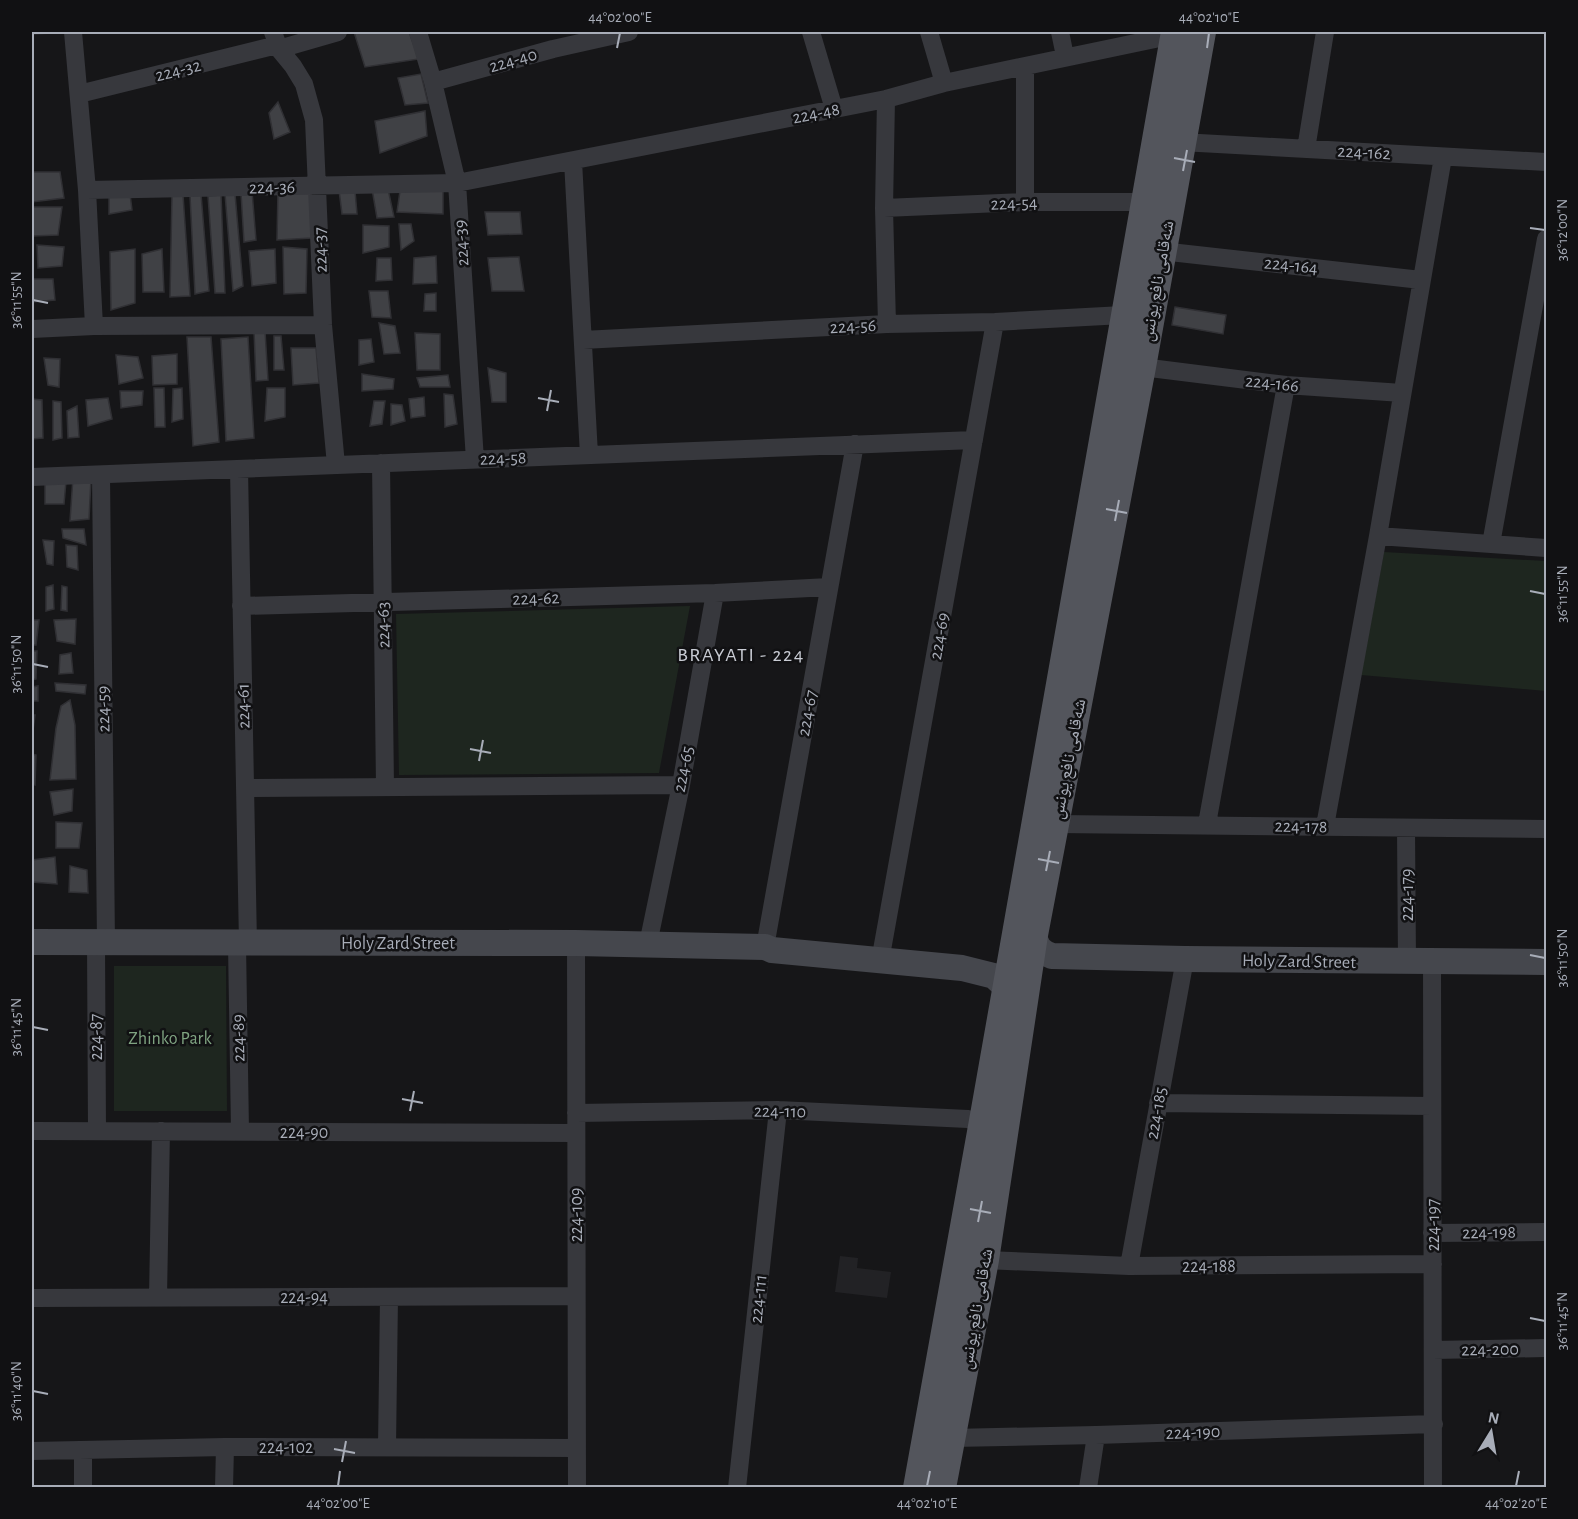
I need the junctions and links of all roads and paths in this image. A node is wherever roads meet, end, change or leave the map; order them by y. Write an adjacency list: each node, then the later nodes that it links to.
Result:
1 (73, 32): 16 (street)
2 (338, 32): 11 (street, 224-32)
3 (418, 32): 14 (street, 224-39)
4 (629, 32): 10 (street, 224-40)
5 (811, 32): 18 (street)
6 (930, 32): 15 (street)
7 (1060, 32): 12 (street)
8 (1325, 32): 20 (street)
9 (1183, 33): 12 (street, 224-48); 19 (main road, شەقامی نافع یونس); 28 (main road, شەقامی نافع یونس)
10 (550, 40): 14 (street, 224-40)
11 (276, 42): 16 (street, 224-32); 25 (street, 224-37)
12 (1065, 56): 13 (street, 224-48)
13 (1025, 67): 15 (street, 224-48); 27 (street)
14 (433, 82): 24 (street, 224-39)
15 (944, 83): 17 (street, 224-48)
16 (79, 94): 26 (street)
17 (886, 99): 18 (street, 224-48); 29 (street)
18 (834, 109): 22 (street, 224-48)
19 (1181, 142): 20 (street, 224-162); 31 (main road, شەقامی نافع یونس)
20 (1306, 149): 21 (street, 224-162)
21 (1443, 157): 23 (street, 224-162); 32 (street)
22 (573, 161): 24 (street, 224-48); 39 (street)
23 (1546, 162)
24 (457, 183): 25 (street, 224-36); 46 (street, 224-39)
25 (318, 187): 26 (street, 224-36); 36 (street, 224-37)
26 (87, 190): 37 (street)
27 (1025, 202): 28 (street, 224-54); 29 (street, 224-54)
28 (1144, 202): 33 (main road, شەقامی نافع یونس)
29 (885, 208): 35 (street)
30 (1546, 239): 54 (street)
31 (1161, 251): 32 (street, 224-164); 40 (main road, شەقامی نافع یونس)
32 (1420, 280): 42 (street)
33 (1123, 315): 34 (street, 224-56); 52 (main road, شەقامی نافع یونس)
34 (995, 322): 35 (street, 224-56); 43 (street, 224-69)
35 (886, 324): 39 (street, 224-56)
36 (323, 325): 37 (street); 48 (street, 224-37)
37 (94, 326): 38 (street)
38 (32, 329)
39 (583, 340): 45 (street)
40 (1142, 367): 41 (street, 224-166); 52 (main road, شەقامی نافع یونس)
41 (1286, 385): 42 (street, 224-166); 64 (street)
42 (1402, 393): 53 (street)
43 (974, 440): 44 (street, 224-58); 75 (street, 224-69)
44 (855, 444): 45 (street, 224-58); 56 (street, 224-67)
45 (589, 455): 46 (street, 224-58)
46 (475, 460): 47 (street, 224-58)
47 (381, 463): 48 (street, 224-58); 58 (street, 224-63)
48 (336, 465): 49 (street, 224-58)
49 (239, 469): 50 (street, 224-58); 59 (street, 224-61)
50 (101, 475): 51 (street, 224-58); 70 (street, 224-59)
51 (32, 477)
52 (1108, 479): 63 (main road, شەقامی نافع یونس); 74 (main road, شەقامی نافع یونس)
53 (1378, 536): 54 (street); 65 (street)
54 (1491, 544): 55 (street)
55 (1546, 548)
56 (829, 587): 57 (street, 224-62); 73 (street, 224-67)
57 (715, 593): 58 (street, 224-62); 60 (street, 224-65)
58 (383, 602): 59 (street, 224-62); 61 (street, 224-63)
59 (242, 606): 62 (street, 224-61)
60 (681, 785): 61 (street); 72 (street, 224-65)
61 (385, 787): 62 (street)
62 (245, 788): 71 (street, 224-61)
63 (1056, 824): 64 (street, 224-178); 74 (main road, شەقامی نافع یونس)
64 (1207, 824): 65 (street, 224-178)
65 (1325, 826): 66 (street, 224-178)
66 (1406, 829): 67 (street, 224-178); 77 (street, 224-179)
67 (1546, 829)
68 (32, 942): 70 (street, Holy Zard Street)
69 (576, 942): 71 (street, Holy Zard Street); 72 (street, Holy Zard Street); 83 (street, 224-109)
70 (101, 943): 71 (street, Holy Zard Street); 86 (street, 224-87)
71 (242, 944): 88 (street, 224-89)
72 (648, 944): 73 (street, Holy Zard Street)
73 (765, 947): 75 (street, Holy Zard Street); 79 (street, Holy Zard Street)
74 (1033, 947): 75 (street, Holy Zard Street); 76 (street, Holy Zard Street); 79 (main road, شەقامی نافع یونس)
75 (882, 950)
76 (1185, 959): 77 (street, Holy Zard Street); 80 (street, 224-185)
77 (1420, 962): 78 (street, Holy Zard Street); 81 (street, 224-197)
78 (1546, 962)
79 (1018, 982): 84 (main road, شەقامی نافع یونس); 92 (main road, شەقامی نافع یونس)
80 (1158, 1102): 81 (street); 94 (street, 224-185)
81 (1432, 1106): 91 (street, 224-197)
82 (778, 1110): 83 (street, 224-110); 84 (street, 224-110); 112 (street, 224-111)
83 (576, 1113): 89 (street, 224-109)
84 (983, 1125): 113 (main road, شەقامی نافع یونس)
85 (32, 1131): 86 (street, 224-90)
86 (97, 1131): 87 (street, 224-90)
87 (161, 1131): 88 (street, 224-90); 98 (street)
88 (240, 1131): 89 (street, 224-90)
89 (576, 1133): 95 (street, 224-109)
90 (1546, 1232): 91 (street, 224-198)
91 (1432, 1233): 93 (street, 224-197)
92 (986, 1260): 94 (street, 224-188); 103 (main road, شەقامی نافع یونس)
93 (1433, 1264): 94 (street, 224-188); 100 (street, 224-197)
94 (1129, 1266)
95 (576, 1296): 96 (street, 224-94); 106 (street, 224-109)
96 (389, 1297): 98 (street, 224-94); 105 (street)
97 (32, 1298): 98 (street, 224-94)
98 (158, 1298)
99 (1546, 1348): 100 (street, 224-200)
100 (1433, 1350): 101 (street, 224-197)
101 (1434, 1424): 102 (street, 224-190); 116 (street, 224-197)
102 (1096, 1435): 103 (street, 224-190); 115 (street)
103 (952, 1438): 114 (main road, شەقامی نافع یونس)
104 (225, 1447): 105 (street, 224-102); 107 (street, 224-102); 110 (street)
105 (387, 1447): 106 (street, 224-102)
106 (577, 1449): 111 (street, 224-109)
107 (83, 1450): 108 (street, 224-102); 109 (street)
108 (32, 1451)
109 (83, 1488)
110 (224, 1488)
111 (577, 1488)
112 (737, 1488)
113 (917, 1488)
114 (942, 1488)
115 (1088, 1488)
116 (1433, 1488)

